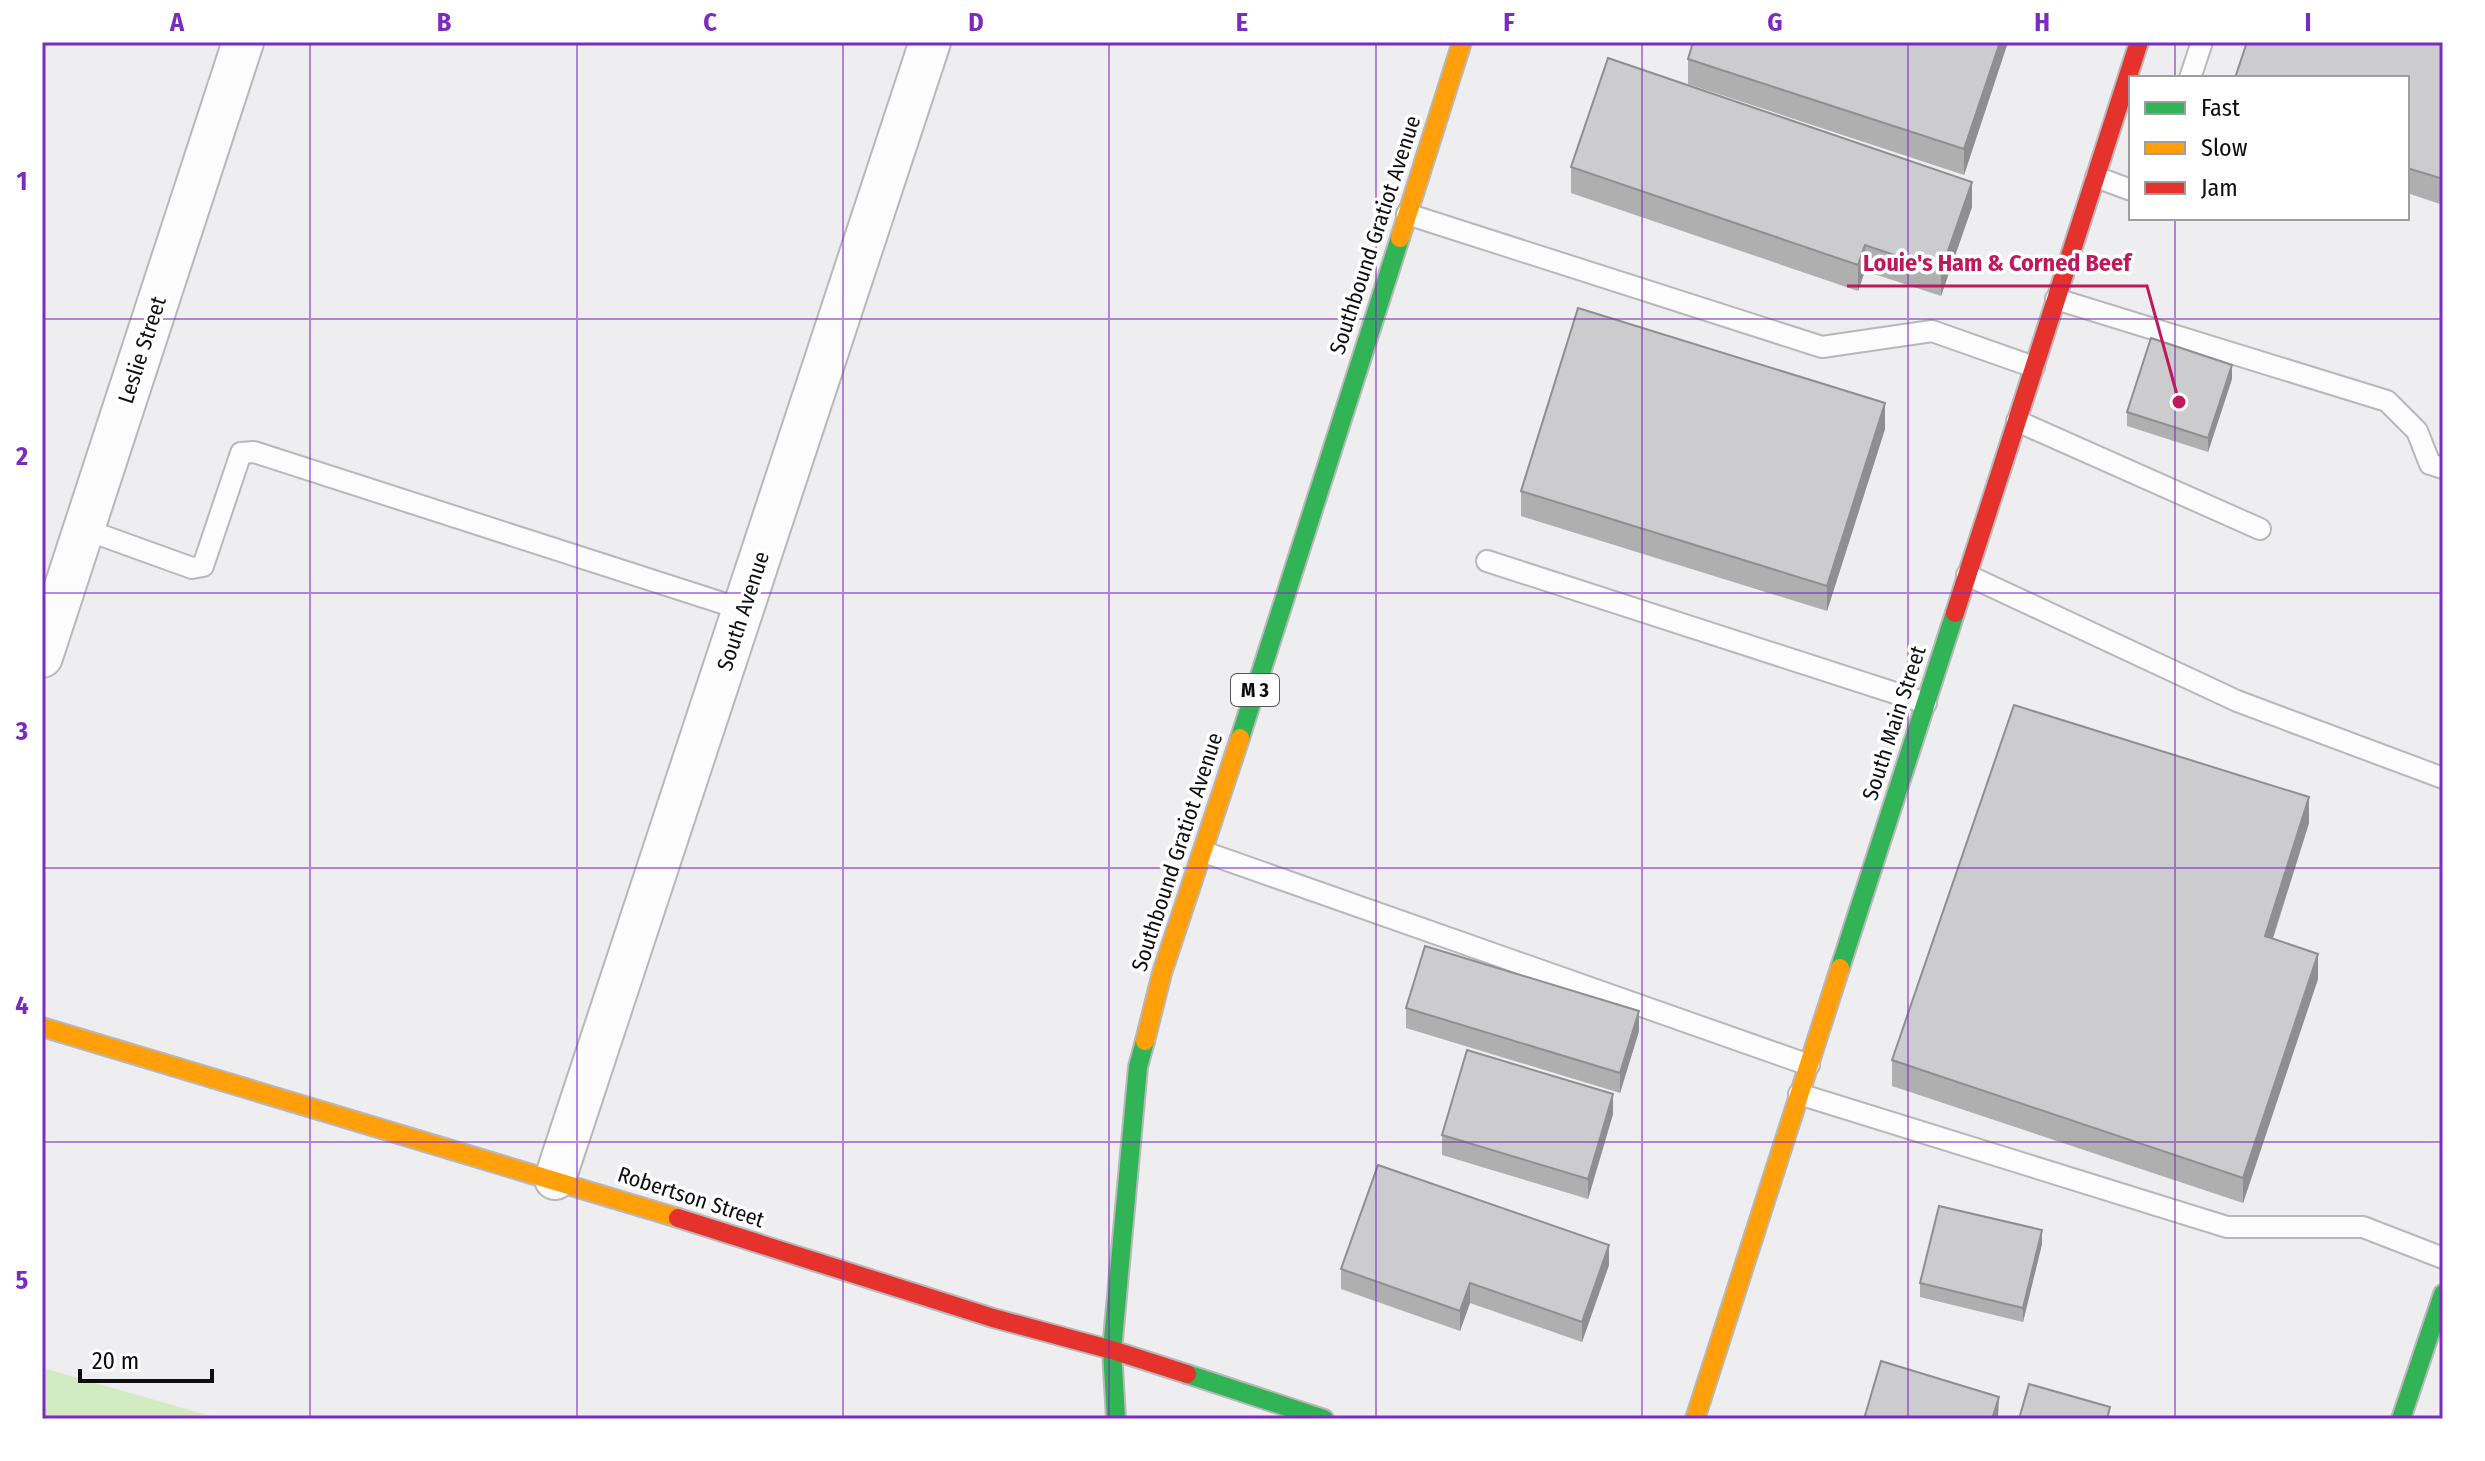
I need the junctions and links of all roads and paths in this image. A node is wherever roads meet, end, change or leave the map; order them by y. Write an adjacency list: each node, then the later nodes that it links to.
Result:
1 (243, 42): 14 (street, Leslie Street)
2 (930, 42): 18 (street, South Avenue)
3 (1462, 42): 9 (street, Southbound Gratiot Avenue / M 3)
4 (2139, 42): 7 (street, South Main Street)
5 (2202, 42): 6 (lane)
6 (2191, 76)
7 (2096, 177): 8 (lane); 10 (street, South Main Street)
8 (2129, 189)
9 (1407, 214): 11 (lane); 22 (street, Southbound Gratiot Avenue / M 3)
10 (2056, 299): 11 (street, South Main Street); 13 (lane)
11 (2034, 367): 12 (street, South Main Street)
12 (2017, 421): 15 (lane); 17 (street, South Main Street)
13 (2443, 468)
14 (84, 529): 18 (lane); 19 (street, Leslie Street)
15 (2260, 529)
16 (1487, 561): 20 (lane)
17 (1967, 575): 20 (street, South Main Street); 21 (lane)
18 (744, 610): 26 (street, South Avenue)
19 (42, 657)
20 (1926, 703): 24 (street, South Main Street)
21 (2443, 778)
22 (1204, 852): 24 (lane); 29 (street, Southbound Gratiot Avenue / M 3)
23 (42, 1027): 26 (street, Robertson Street)
24 (1809, 1065): 25 (street, South Main Street)
25 (1799, 1094): 27 (lane); 32 (street, South Main Street)
26 (555, 1179): 29 (street, Robertson Street)
27 (2443, 1258)
28 (2443, 1294): 33 (street)
29 (1112, 1350): 30 (street, Southbound Gratiot Avenue / M 3); 31 (street, Robertson Street)
30 (1116, 1419)
31 (1324, 1419)
32 (1695, 1419)
33 (2401, 1419)

